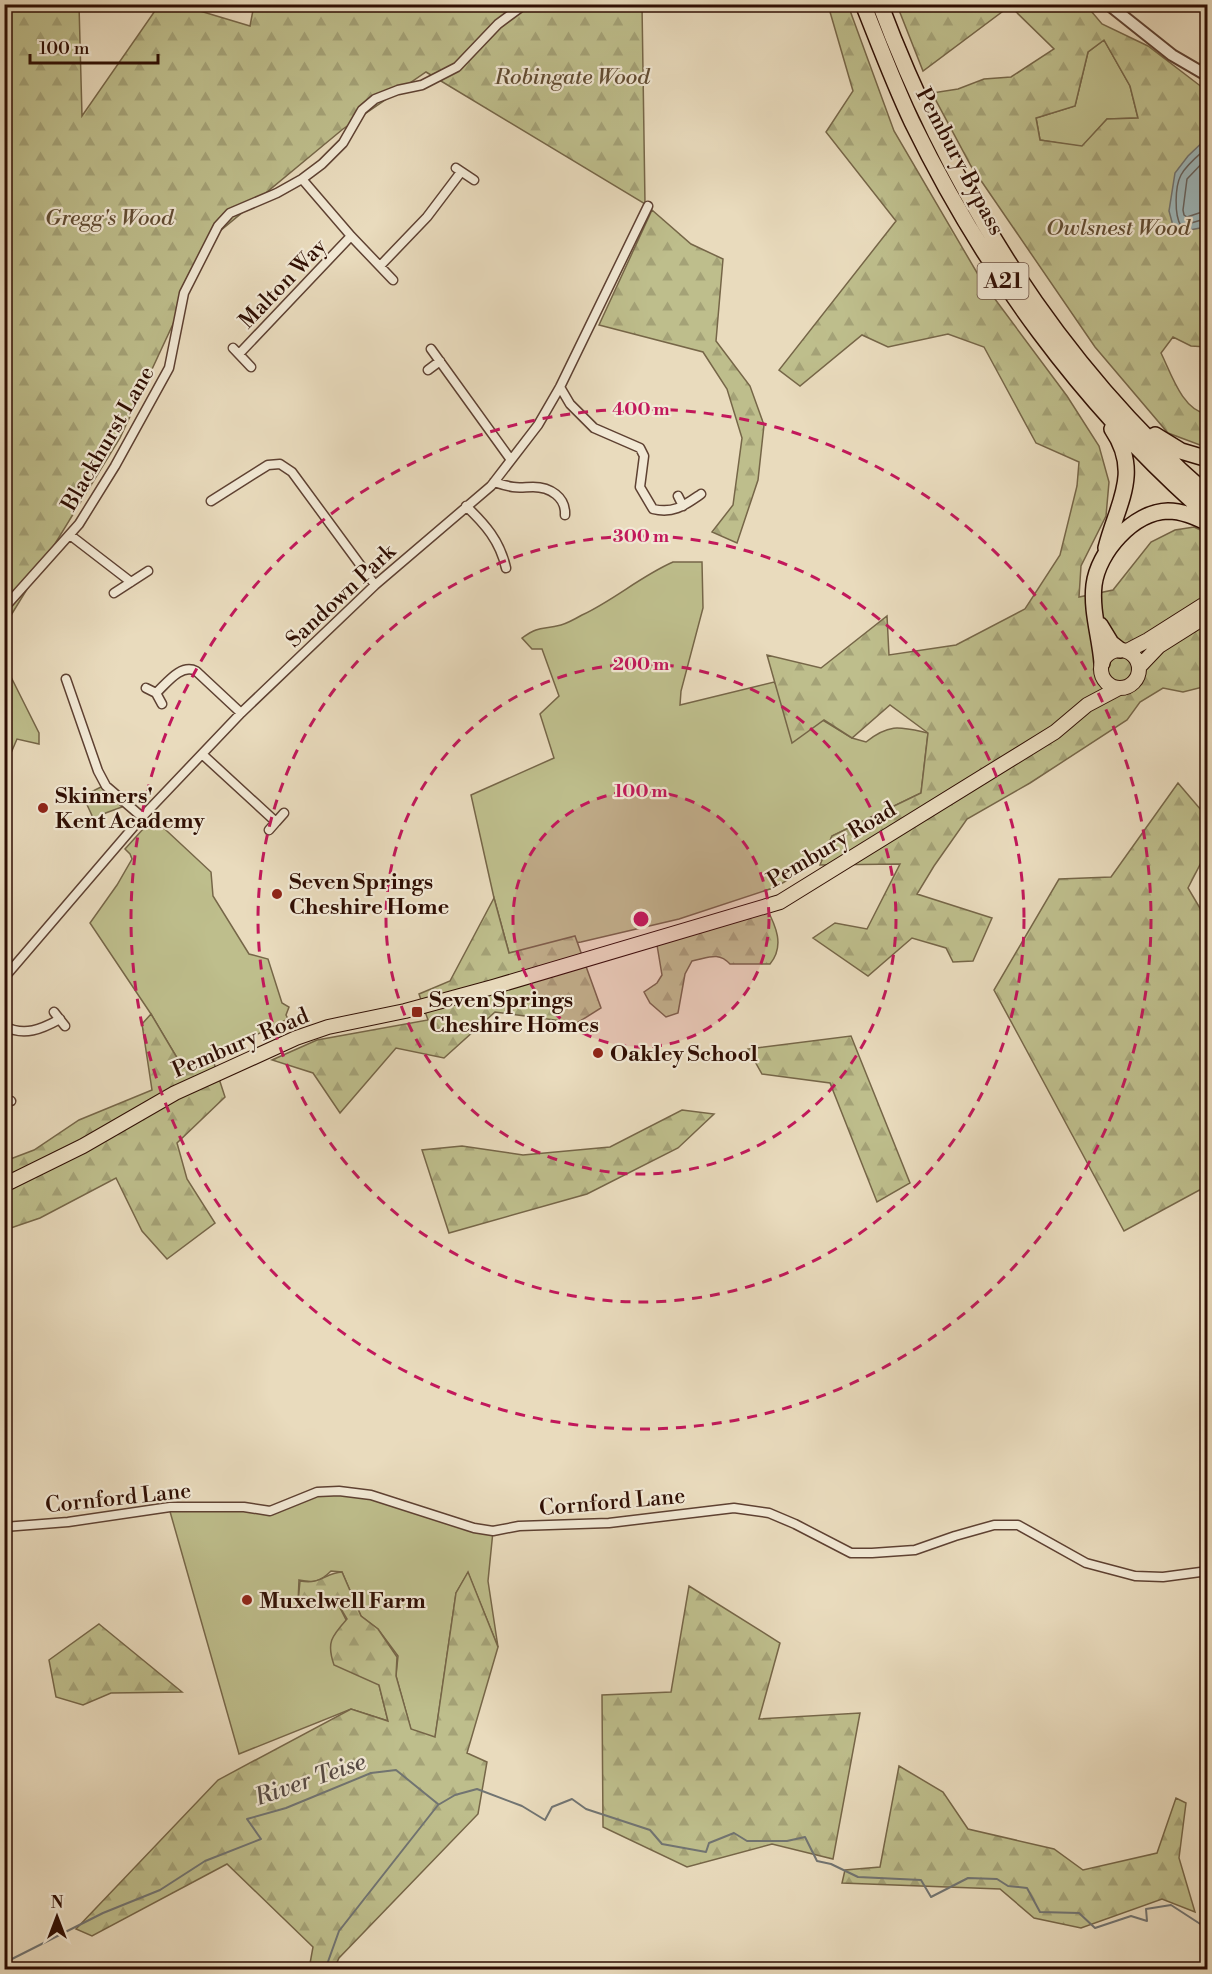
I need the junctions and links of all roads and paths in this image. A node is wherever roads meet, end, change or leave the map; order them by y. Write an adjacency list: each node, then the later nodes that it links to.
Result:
1 (525, 4): 6 (street, Blackhurst Lane)
2 (863, 4): 17 (highway, Pembury Bypass / A21)
3 (880, 4): 18 (highway, Pembury Bypass / A21)
4 (1108, 4): 5 (street)
5 (1208, 76)
6 (302, 179): 9 (street, Malton Way); 31 (street, Blackhurst Lane)
7 (474, 180): 10 (street)
8 (648, 206): 16 (street, Sandown Park)
9 (351, 236): 10 (street, Malton Way); 14 (street, Malton Way)
10 (380, 266): 11 (street, Malton Way)
11 (393, 280)
12 (430, 349): 13 (street)
13 (440, 362): 15 (street); 20 (street)
14 (251, 367)
15 (429, 370)
16 (560, 387): 20 (street, Sandown Park); 27 (street)
17 (1100, 407): 29 (highway, Pembury Bypass / A21); 32 (highway, A21)
18 (1130, 419): 19 (highway, A21); 23 (highway, Pembury Bypass / A21)
19 (1208, 459)
20 (511, 460): 21 (street, Sandown Park)
21 (494, 482): 26 (street, Sandown Park); 28 (street)
22 (701, 494): 27 (street)
23 (1208, 495)
24 (678, 496): 27 (street)
25 (211, 501): 36 (street)
26 (466, 506): 33 (street); 36 (street, Sandown Park)
27 (683, 506)
28 (565, 515)
29 (1208, 515)
30 (1208, 522): 32 (highway, A21)
31 (70, 535): 35 (street); 39 (street, Blackhurst Lane)
32 (1106, 551): 41 (highway, A21)
33 (506, 568)
34 (148, 571): 35 (street)
35 (131, 582): 37 (street)
36 (375, 585): 51 (street, Sandown Park)
37 (114, 593)
38 (1208, 602): 42 (main road)
39 (4, 608)
40 (1208, 615): 43 (main road)
41 (1095, 617): 42 (highway, A21); 44 (highway, A21)
42 (1124, 650): 43 (main road); 44 (main road)
43 (1139, 668): 47 (main road)
44 (1102, 669): 47 (main road); 50 (main road, Pembury Road)
45 (66, 679): 54 (street)
46 (146, 688): 48 (street)
47 (1119, 688): 50 (main road, Pembury Road)
48 (156, 693): 49 (street); 51 (street)
49 (162, 704)
50 (1087, 705): 60 (main road, Pembury Road)
51 (242, 713): 52 (street, Sandown Park)
52 (202, 754): 54 (street, Sandown Park); 55 (street)
53 (284, 813): 55 (street)
54 (142, 817): 57 (street, Sandown Park)
55 (276, 822): 56 (street)
56 (269, 830)
57 (4, 978)
58 (60, 1019): 59 (street)
59 (4, 1026)
60 (4, 1185)
61 (4, 1527): 62 (street, Cornford Lane)
62 (1208, 1571)

